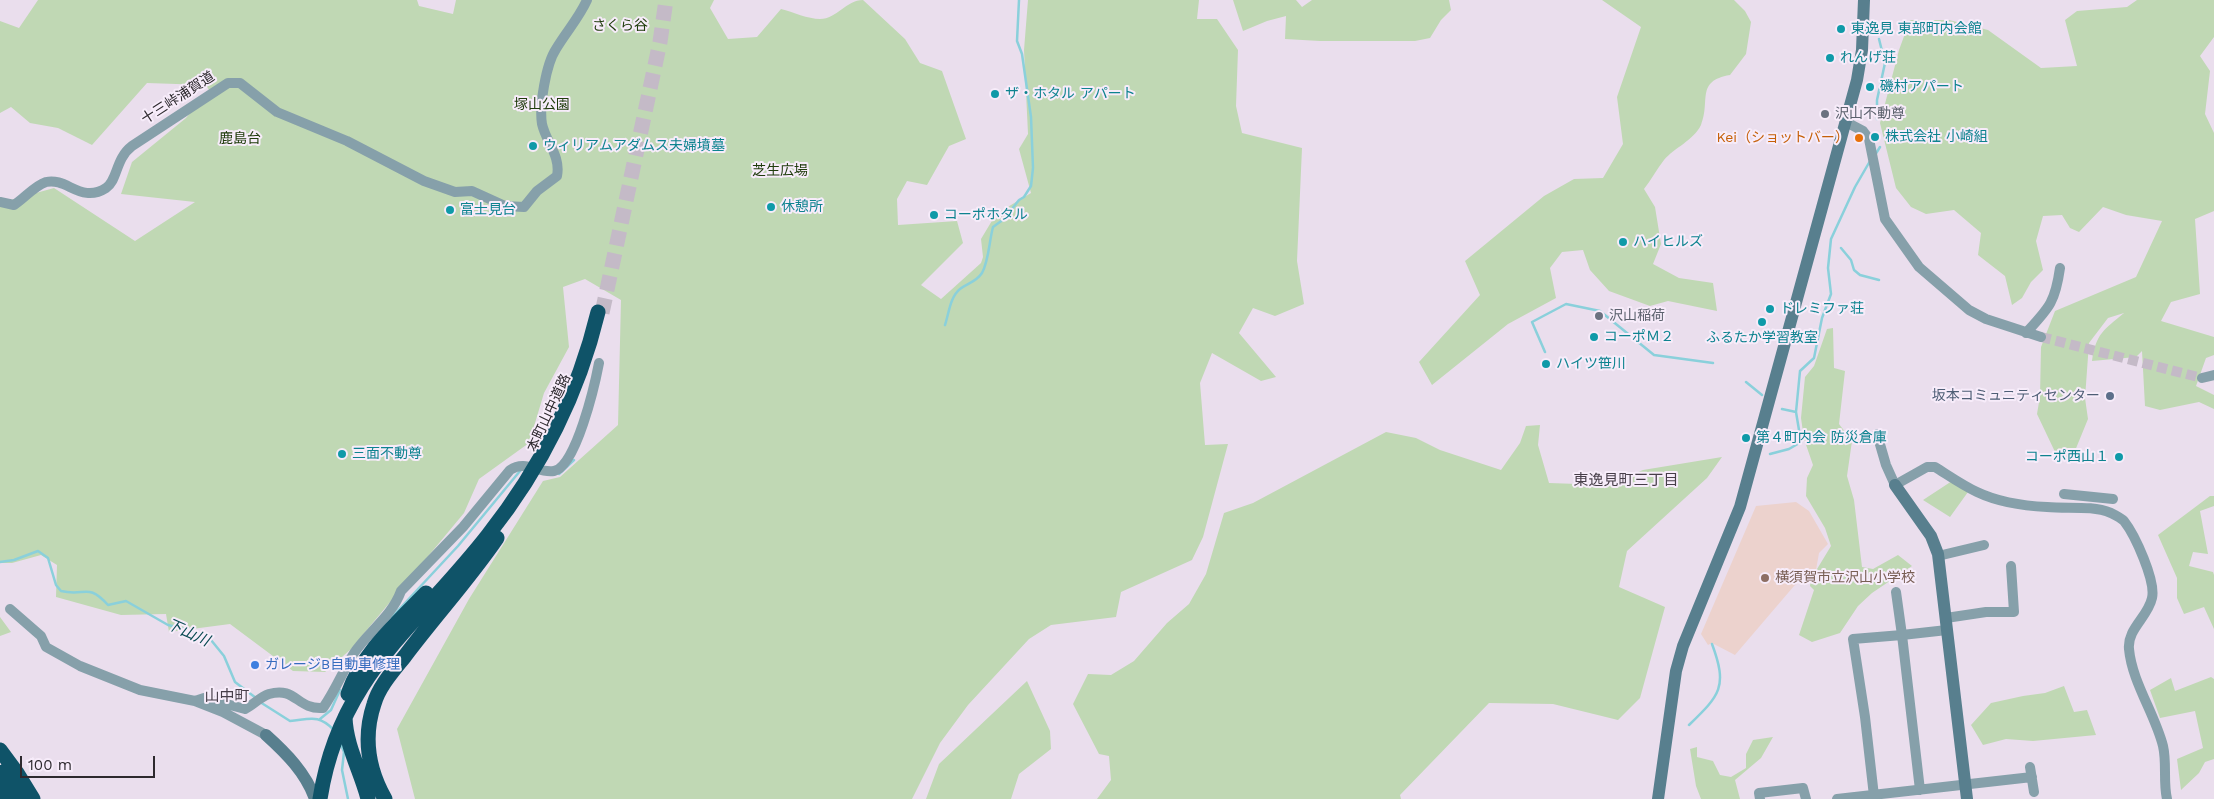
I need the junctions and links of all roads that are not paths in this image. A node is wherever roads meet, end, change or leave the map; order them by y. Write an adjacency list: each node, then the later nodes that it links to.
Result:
1 (587, 0): 4 (street, 十三峠浦賀道)
2 (1864, 0): 3 (street)
3 (1846, 122): 7 (street); 44 (street)
4 (0, 202)
5 (2060, 268): 7 (street)
6 (600, 313): 13 (highway, 本町山中道路)
7 (2026, 333): 8 (street)
8 (2040, 337)
9 (600, 363): 25 (street)
10 (2214, 375): 11 (street)
11 (2202, 378)
12 (1877, 434): 14 (street)
13 (549, 450): 17 (highway); 17 (highway, 本町山中道路)
14 (1895, 485): 19 (street); 49 (street)
15 (2064, 494): 16 (street)
16 (2113, 499)
17 (495, 529): 27 (highway); 42 (highway); 43 (highway)
18 (1984, 546): 19 (street)
19 (1938, 556): 23 (street)
20 (2011, 566): 23 (street)
21 (1896, 592): 24 (street)
22 (10, 609): 25 (street)
23 (1946, 624): 24 (street); 30 (street)
24 (1902, 635): 31 (street); 33 (street)
25 (195, 701): 26 (street)
26 (266, 735): 39 (street)
27 (335, 747): 40 (highway); 41 (highway)
28 (0, 752): 29 (highway); 38 (highway)
29 (6, 773): 34 (highway); 35 (highway); 36 (highway); 37 (highway)
30 (1966, 785): 31 (street); 32 (street); 48 (street)
31 (1920, 790): 33 (street)
32 (2034, 792)
33 (1874, 796): 47 (street)
34 (6, 799)
35 (11, 799)
36 (17, 799)
37 (25, 799)
38 (33, 799)
39 (315, 799)
40 (320, 799)
41 (327, 799)
42 (368, 799)
43 (385, 799)
44 (1658, 799)
45 (1760, 799): 46 (street)
46 (1806, 799)
47 (1837, 799)
48 (1967, 799)
49 (2167, 799)

